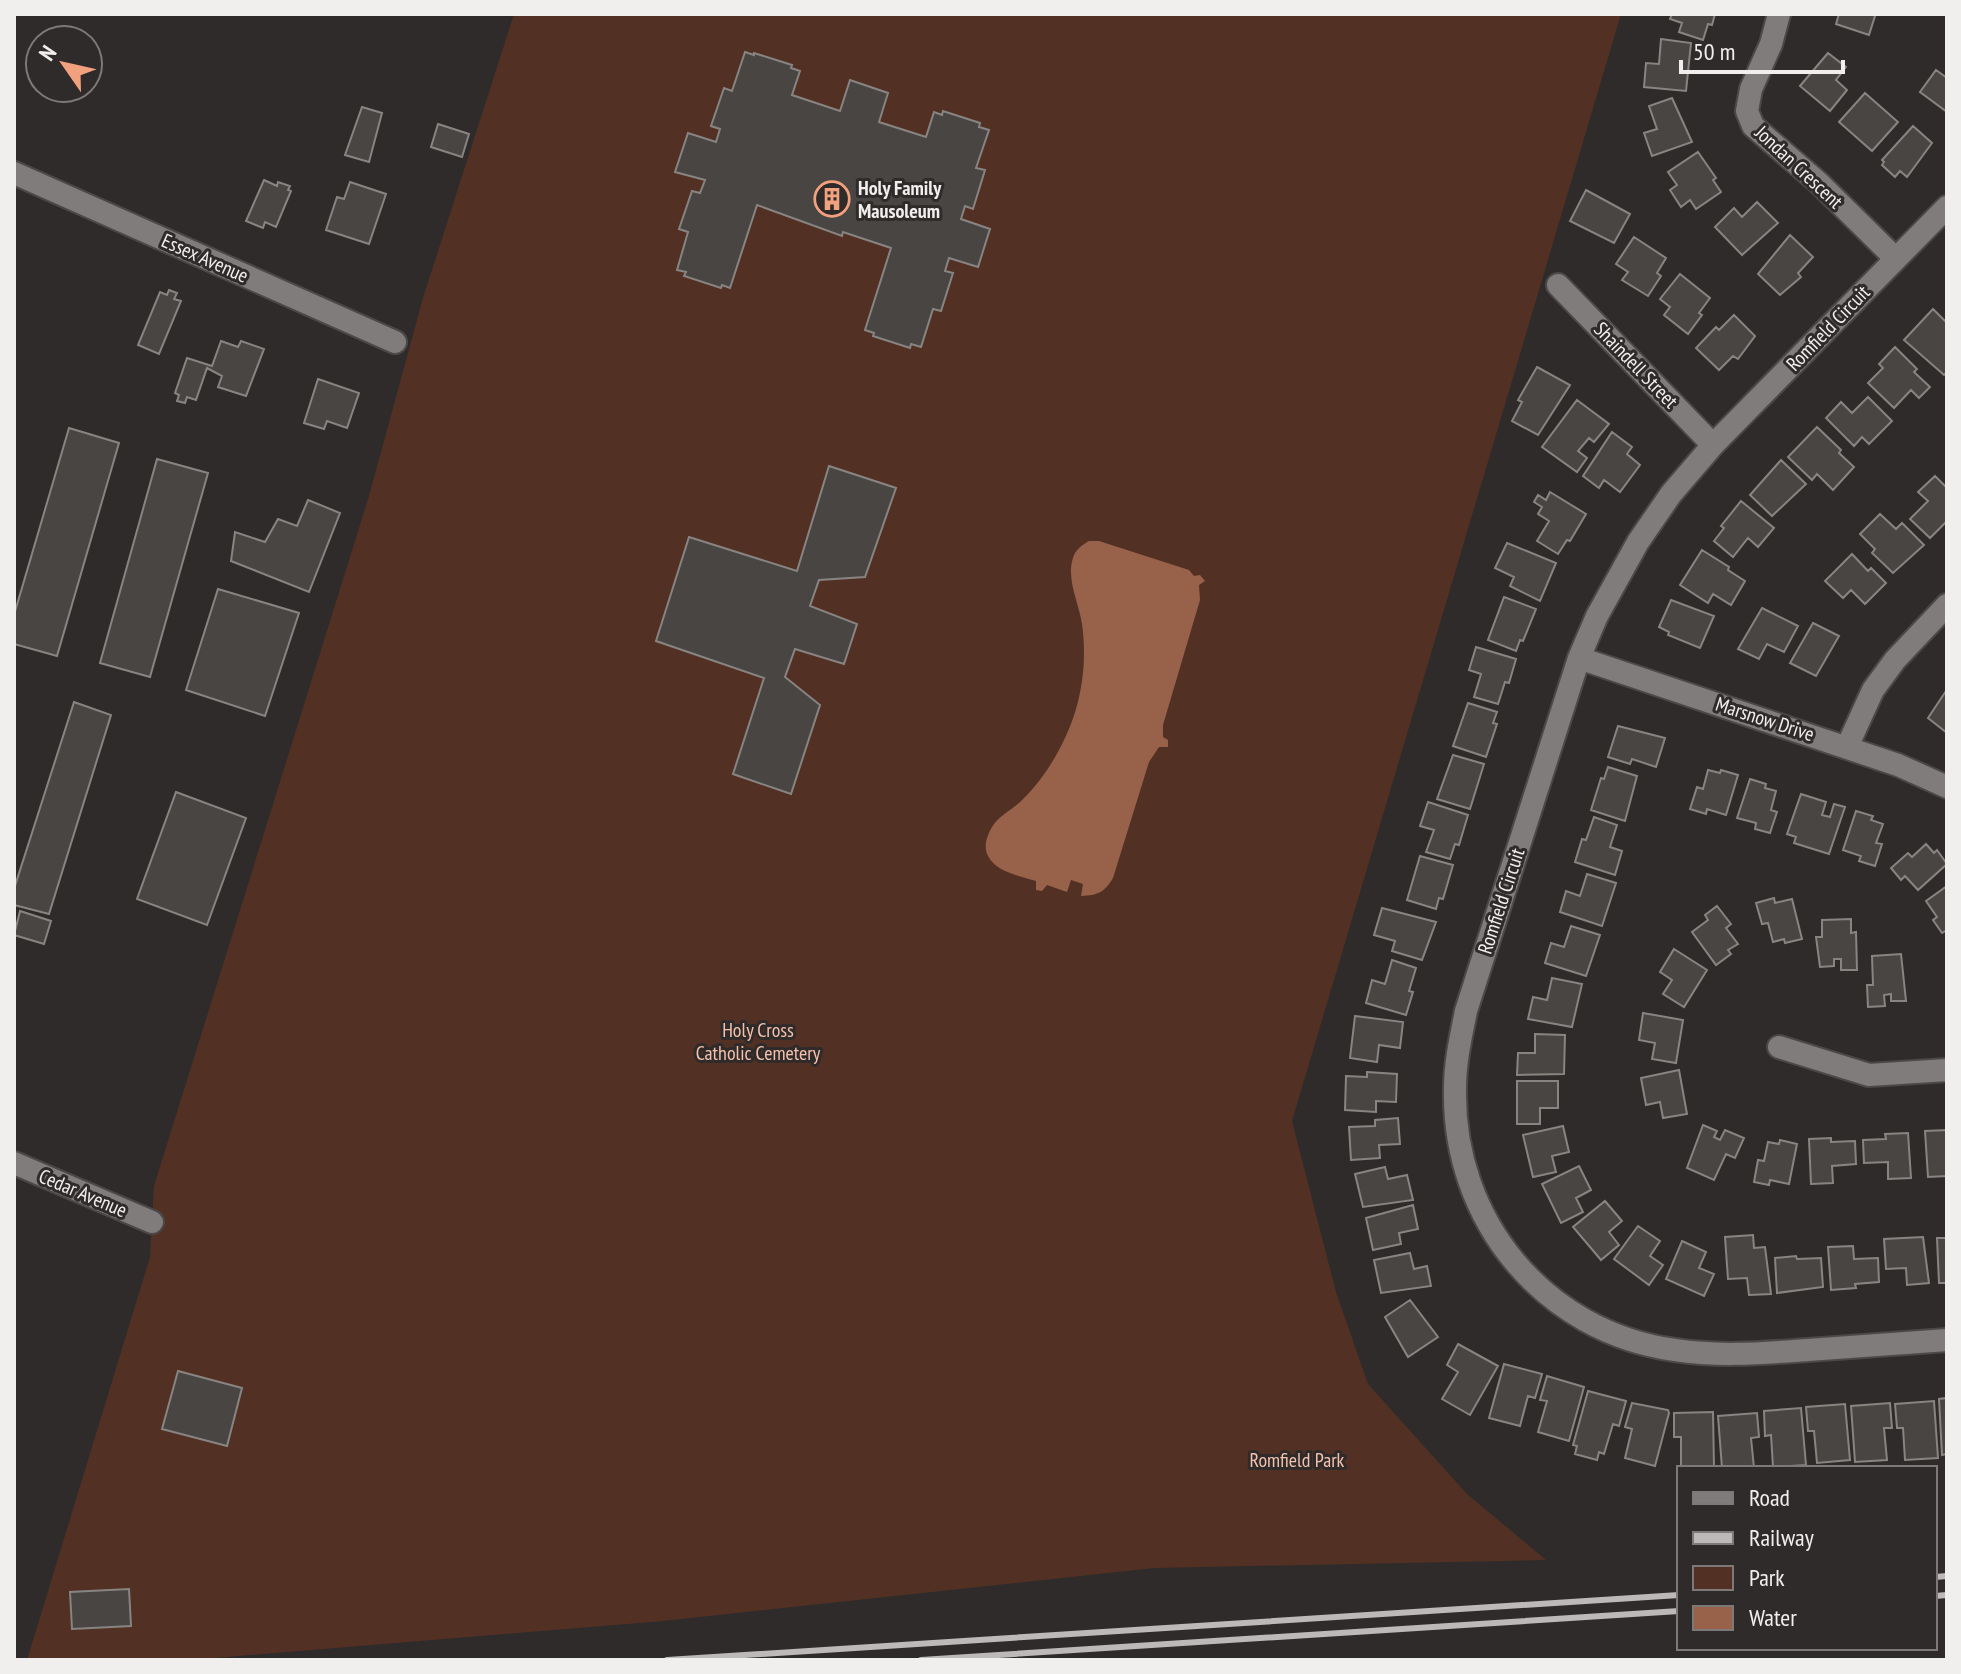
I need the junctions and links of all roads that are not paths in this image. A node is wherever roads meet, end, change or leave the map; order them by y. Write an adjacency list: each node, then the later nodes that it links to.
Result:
1 (1779, 14): 4 (street, Jondan Crescent)
2 (14, 173): 6 (street, Essex Avenue)
3 (1947, 207): 4 (street, Romfield Circuit)
4 (1896, 259): 7 (street, Romfield Circuit)
5 (1558, 285): 7 (street, Shaindell Street)
6 (395, 342)
7 (1713, 445): 9 (street, Romfield Circuit)
8 (1947, 605): 10 (street)
9 (1579, 658): 10 (street, Marsnow Drive); 16 (street, Romfield Circuit)
10 (1847, 747): 11 (street, Marsnow Drive)
11 (1947, 787)
12 (1779, 1047): 13 (street)
13 (1947, 1070)
14 (14, 1163): 15 (street, Cedar Avenue)
15 (152, 1222)
16 (1947, 1340)

